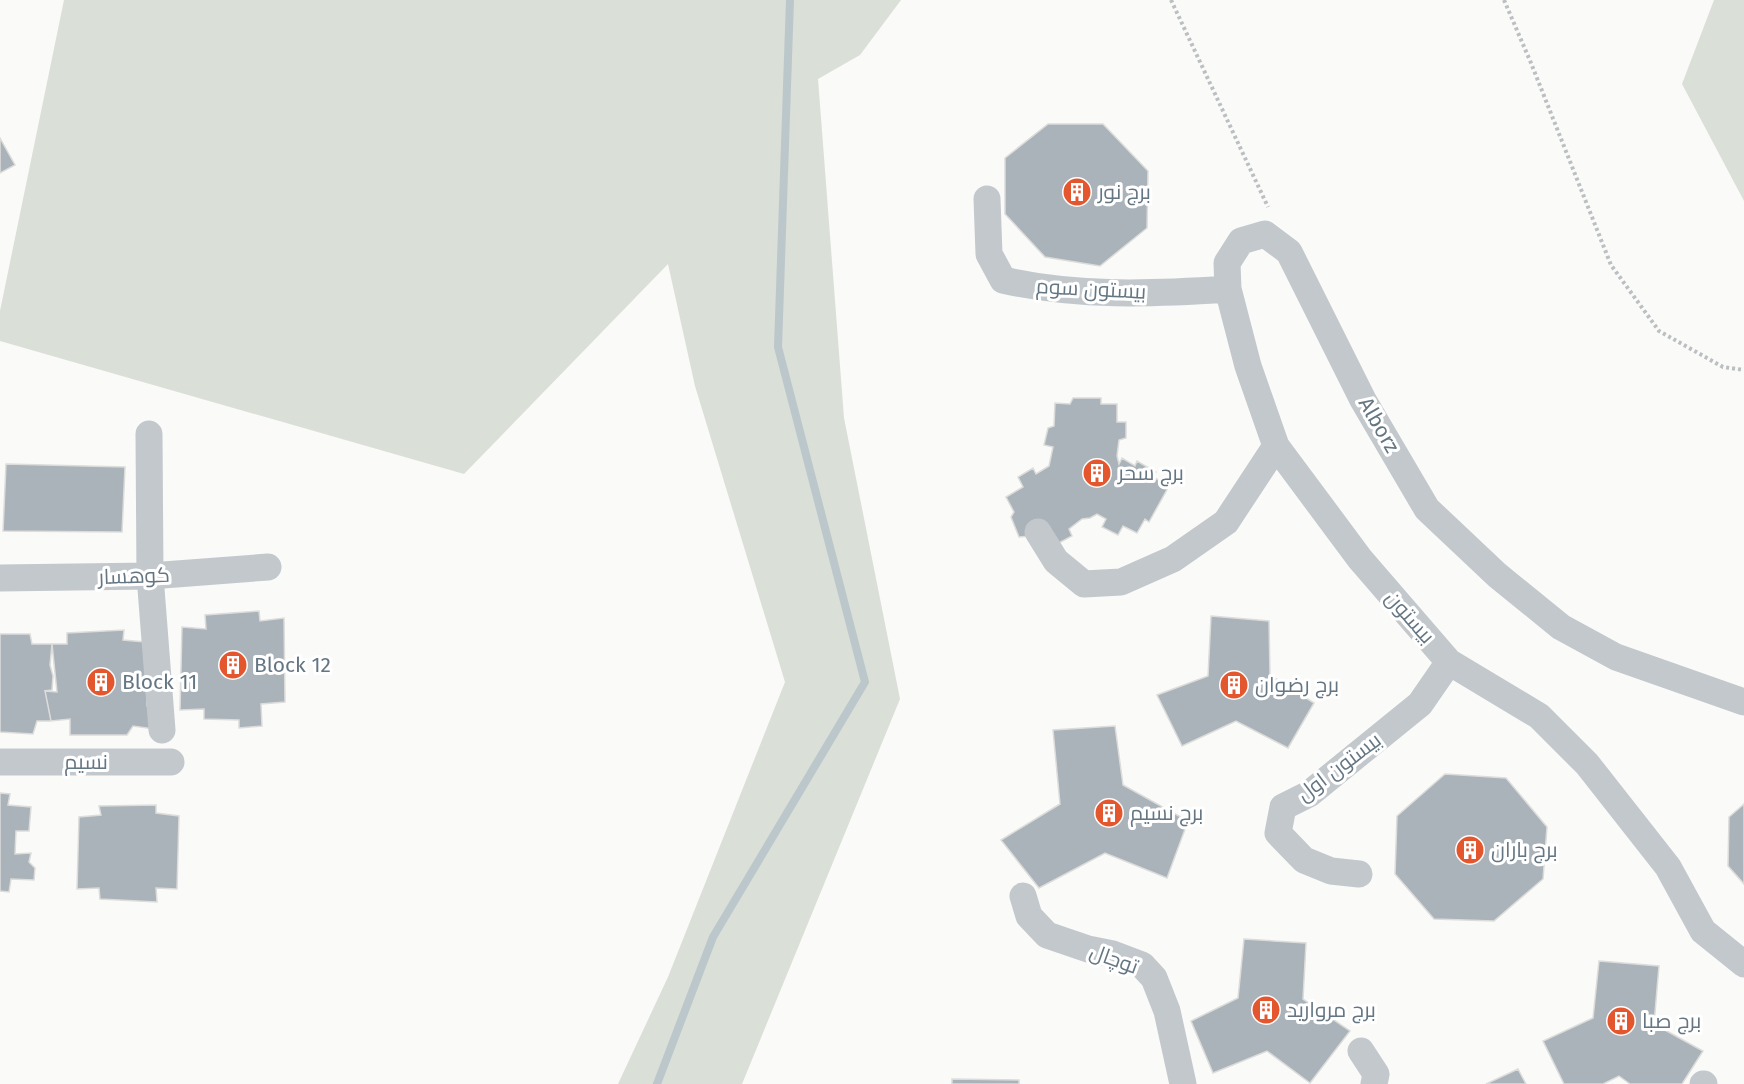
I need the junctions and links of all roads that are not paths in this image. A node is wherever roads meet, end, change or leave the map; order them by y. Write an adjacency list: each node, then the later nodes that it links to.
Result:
1 (987, 199): 3 (street, بیستون سوم)
2 (1289, 252): 3 (street, بیستون); 11 (street, Alborz)
3 (1228, 289): 5 (street, بیستون)
4 (149, 434): 8 (street)
5 (1276, 446): 6 (street); 10 (street, بیستون)
6 (1038, 532)
7 (268, 567): 8 (street, کوهسار)
8 (150, 576): 9 (street, کوهسار); 12 (street)
9 (0, 578)
10 (1449, 662): 15 (street, بیستون اول); 17 (street, بیستون)
11 (1744, 702)
12 (162, 730)
13 (0, 762): 14 (street, نسیم)
14 (171, 762)
15 (1359, 874)
16 (1023, 896): 19 (street, توچال)
17 (1744, 964)
18 (1361, 1051): 20 (street)
19 (1183, 1084)
20 (1374, 1084)

